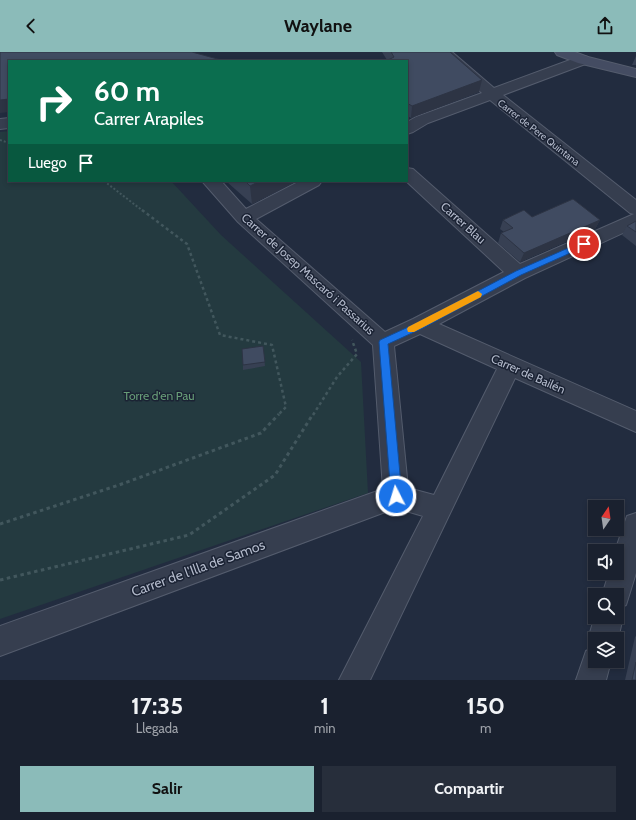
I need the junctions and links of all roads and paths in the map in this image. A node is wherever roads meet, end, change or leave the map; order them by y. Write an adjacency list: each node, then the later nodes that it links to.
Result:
1 (444, 52): 5 (street, Carrer de Pere Quintana)
2 (562, 52): 3 (street)
3 (583, 60): 4 (street); 5 (street)
4 (636, 73)
5 (492, 94): 6 (street); 11 (street, Carrer de Pere Quintana)
6 (408, 128)
7 (408, 174): 14 (street, Carrer Blau)
8 (105, 182): 22 (path)
9 (212, 182): 12 (street, Carrer de Josep Mascaró i Passarius)
10 (311, 182): 12 (street)
11 (636, 209)
12 (244, 218): 16 (street, Carrer de Josep Mascaró i Passarius)
13 (636, 220): 14 (street)
14 (518, 273): 15 (street)
15 (420, 325): 17 (street); 18 (street, Carrer de Bailén)
16 (367, 327): 17 (street, Carrer de Josep Mascaró i Passarius); 24 (path)
17 (383, 342): 20 (street, Carrer de Josep Mascaró i Passarius)
18 (510, 366): 19 (street, Carrer de Bailén); 21 (street)
19 (636, 422)
20 (396, 496): 21 (street); 26 (street, Carrer de l'Illa de Samos)
21 (440, 509): 28 (street)
22 (0, 524)
23 (636, 525): 25 (street)
24 (0, 580)
25 (618, 588)
26 (0, 641)
27 (594, 668): 29 (street)
28 (354, 680)
29 (591, 680)

